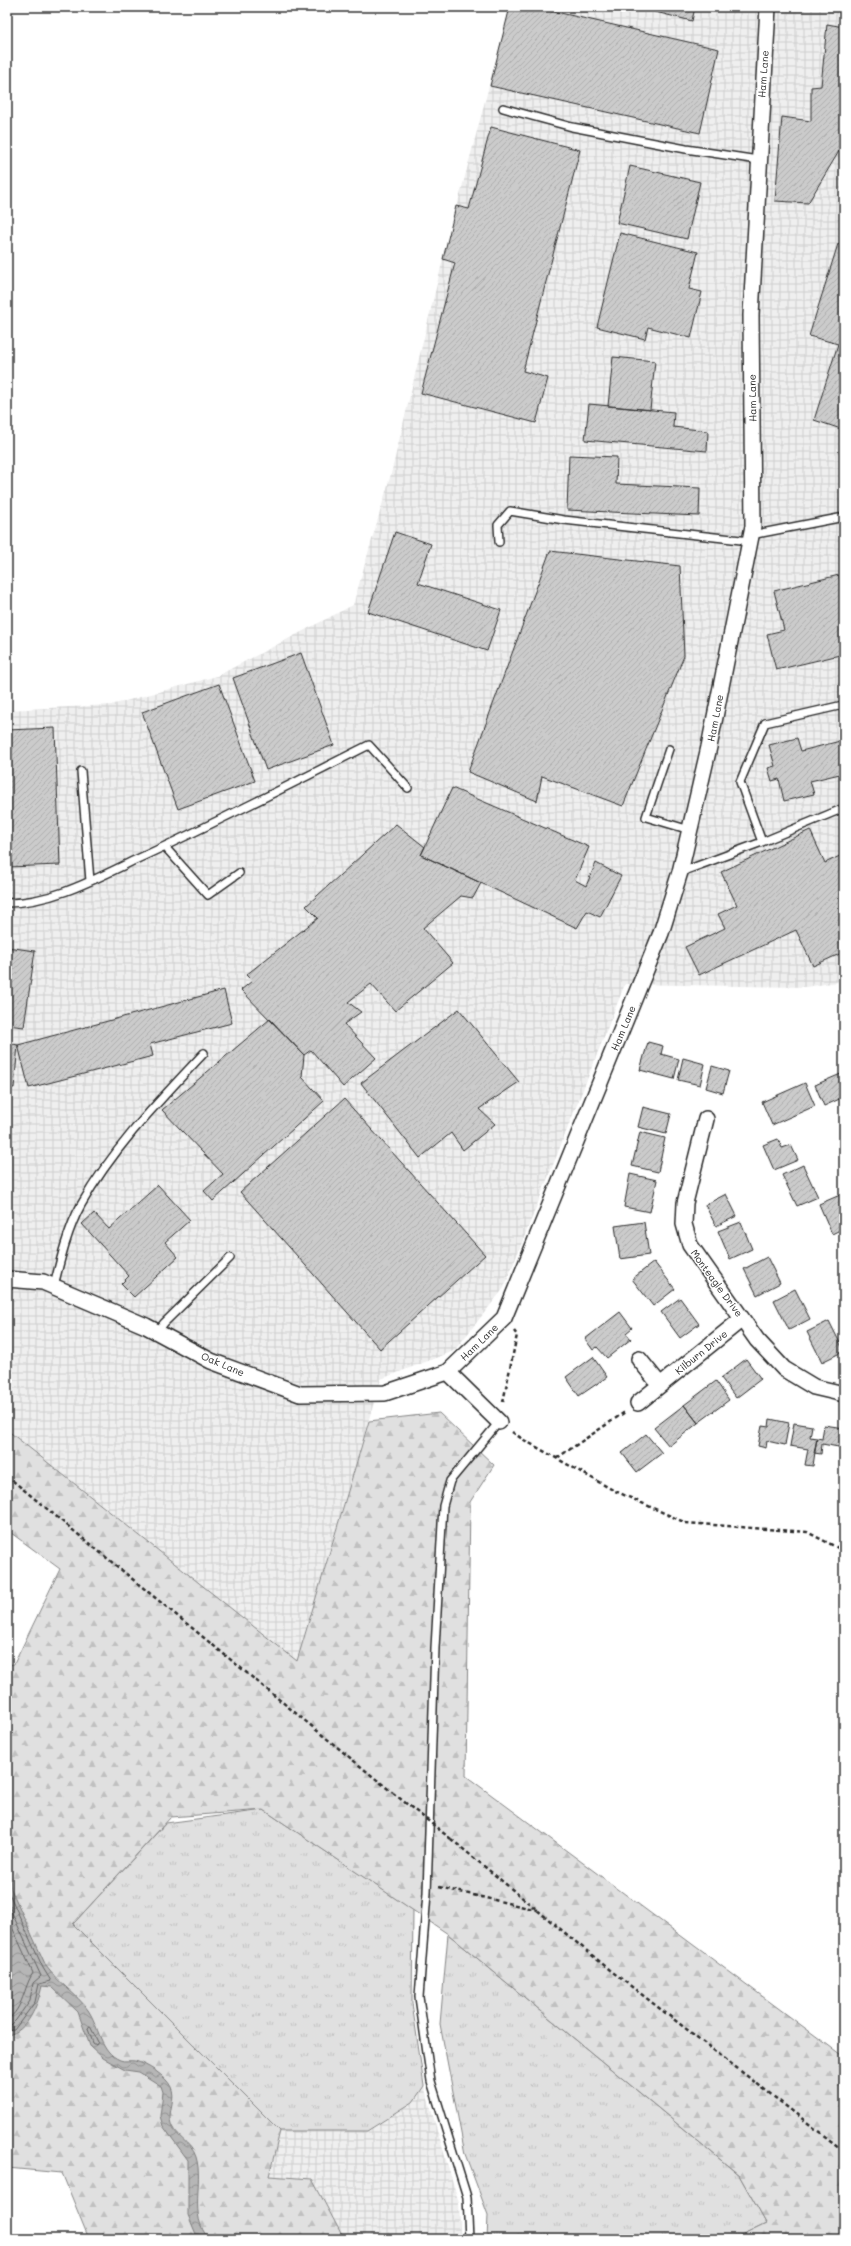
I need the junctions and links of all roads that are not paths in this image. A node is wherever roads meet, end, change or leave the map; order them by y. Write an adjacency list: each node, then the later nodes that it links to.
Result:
1 (768, 7): 3 (street, Ham Lane)
2 (503, 108): 3 (lane)
3 (758, 160): 5 (street, Ham Lane)
4 (844, 517): 5 (lane)
5 (751, 538): 6 (lane); 12 (street, Ham Lane)
6 (499, 542)
7 (843, 705): 13 (lane)
8 (669, 749): 12 (lane)
9 (81, 771): 17 (lane)
10 (408, 788): 14 (lane)
11 (844, 808): 13 (lane)
12 (690, 830): 15 (street, Ham Lane)
13 (762, 842): 15 (lane)
14 (165, 847): 16 (lane); 17 (lane)
15 (680, 872): 27 (street, Ham Lane)
16 (240, 873)
17 (90, 881): 18 (lane)
18 (7, 903)
19 (204, 1053): 23 (lane)
20 (706, 1119): 24 (street, Monteagle Drive)
21 (230, 1258): 25 (lane)
22 (7, 1279): 23 (street, Oak Lane)
23 (54, 1286): 25 (street, Oak Lane)
24 (742, 1319): 28 (street, Kilburn Drive); 29 (street, Monteagle Drive)
25 (157, 1332): 27 (street, Oak Lane)
26 (639, 1359): 28 (street)
27 (448, 1372): 31 (street)
28 (660, 1385): 30 (street, Kilburn Drive)
29 (844, 1394)
30 (638, 1403)
31 (499, 1422): 32 (lane)
32 (469, 2239)

